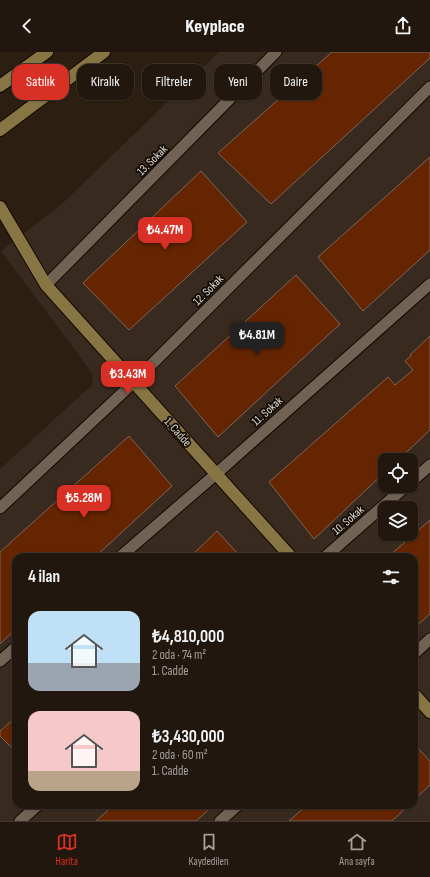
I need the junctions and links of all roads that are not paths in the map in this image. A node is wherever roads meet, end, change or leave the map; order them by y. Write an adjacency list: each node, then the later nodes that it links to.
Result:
1 (47, 52): 4 (street)
2 (104, 52): 6 (street)
3 (276, 52): 9 (lane, 13. Sokak)
4 (0, 86)
5 (430, 87): 10 (lane, 12. Sokak)
6 (0, 130)
7 (0, 207): 9 (street, 1. Cadde)
8 (430, 284): 12 (lane, 11. Sokak)
9 (46, 286): 10 (street, 1. Cadde)
10 (133, 383): 12 (street, 1. Cadde); 15 (lane, 12. Sokak)
11 (430, 466): 13 (lane)
12 (216, 474): 16 (lane, 11. Sokak); 17 (street, 1. Cadde)
13 (418, 476)
14 (398, 493): 18 (lane, 10. Sokak)
15 (0, 508)
16 (125, 553)
17 (286, 553)
18 (330, 553)
19 (430, 639): 21 (lane)
20 (12, 650): 22 (lane)
21 (418, 650)
22 (0, 661)
23 (418, 698): 24 (street)
24 (430, 712)
25 (34, 809): 27 (lane)
26 (234, 809): 28 (lane)
27 (20, 821)
28 (220, 821)

